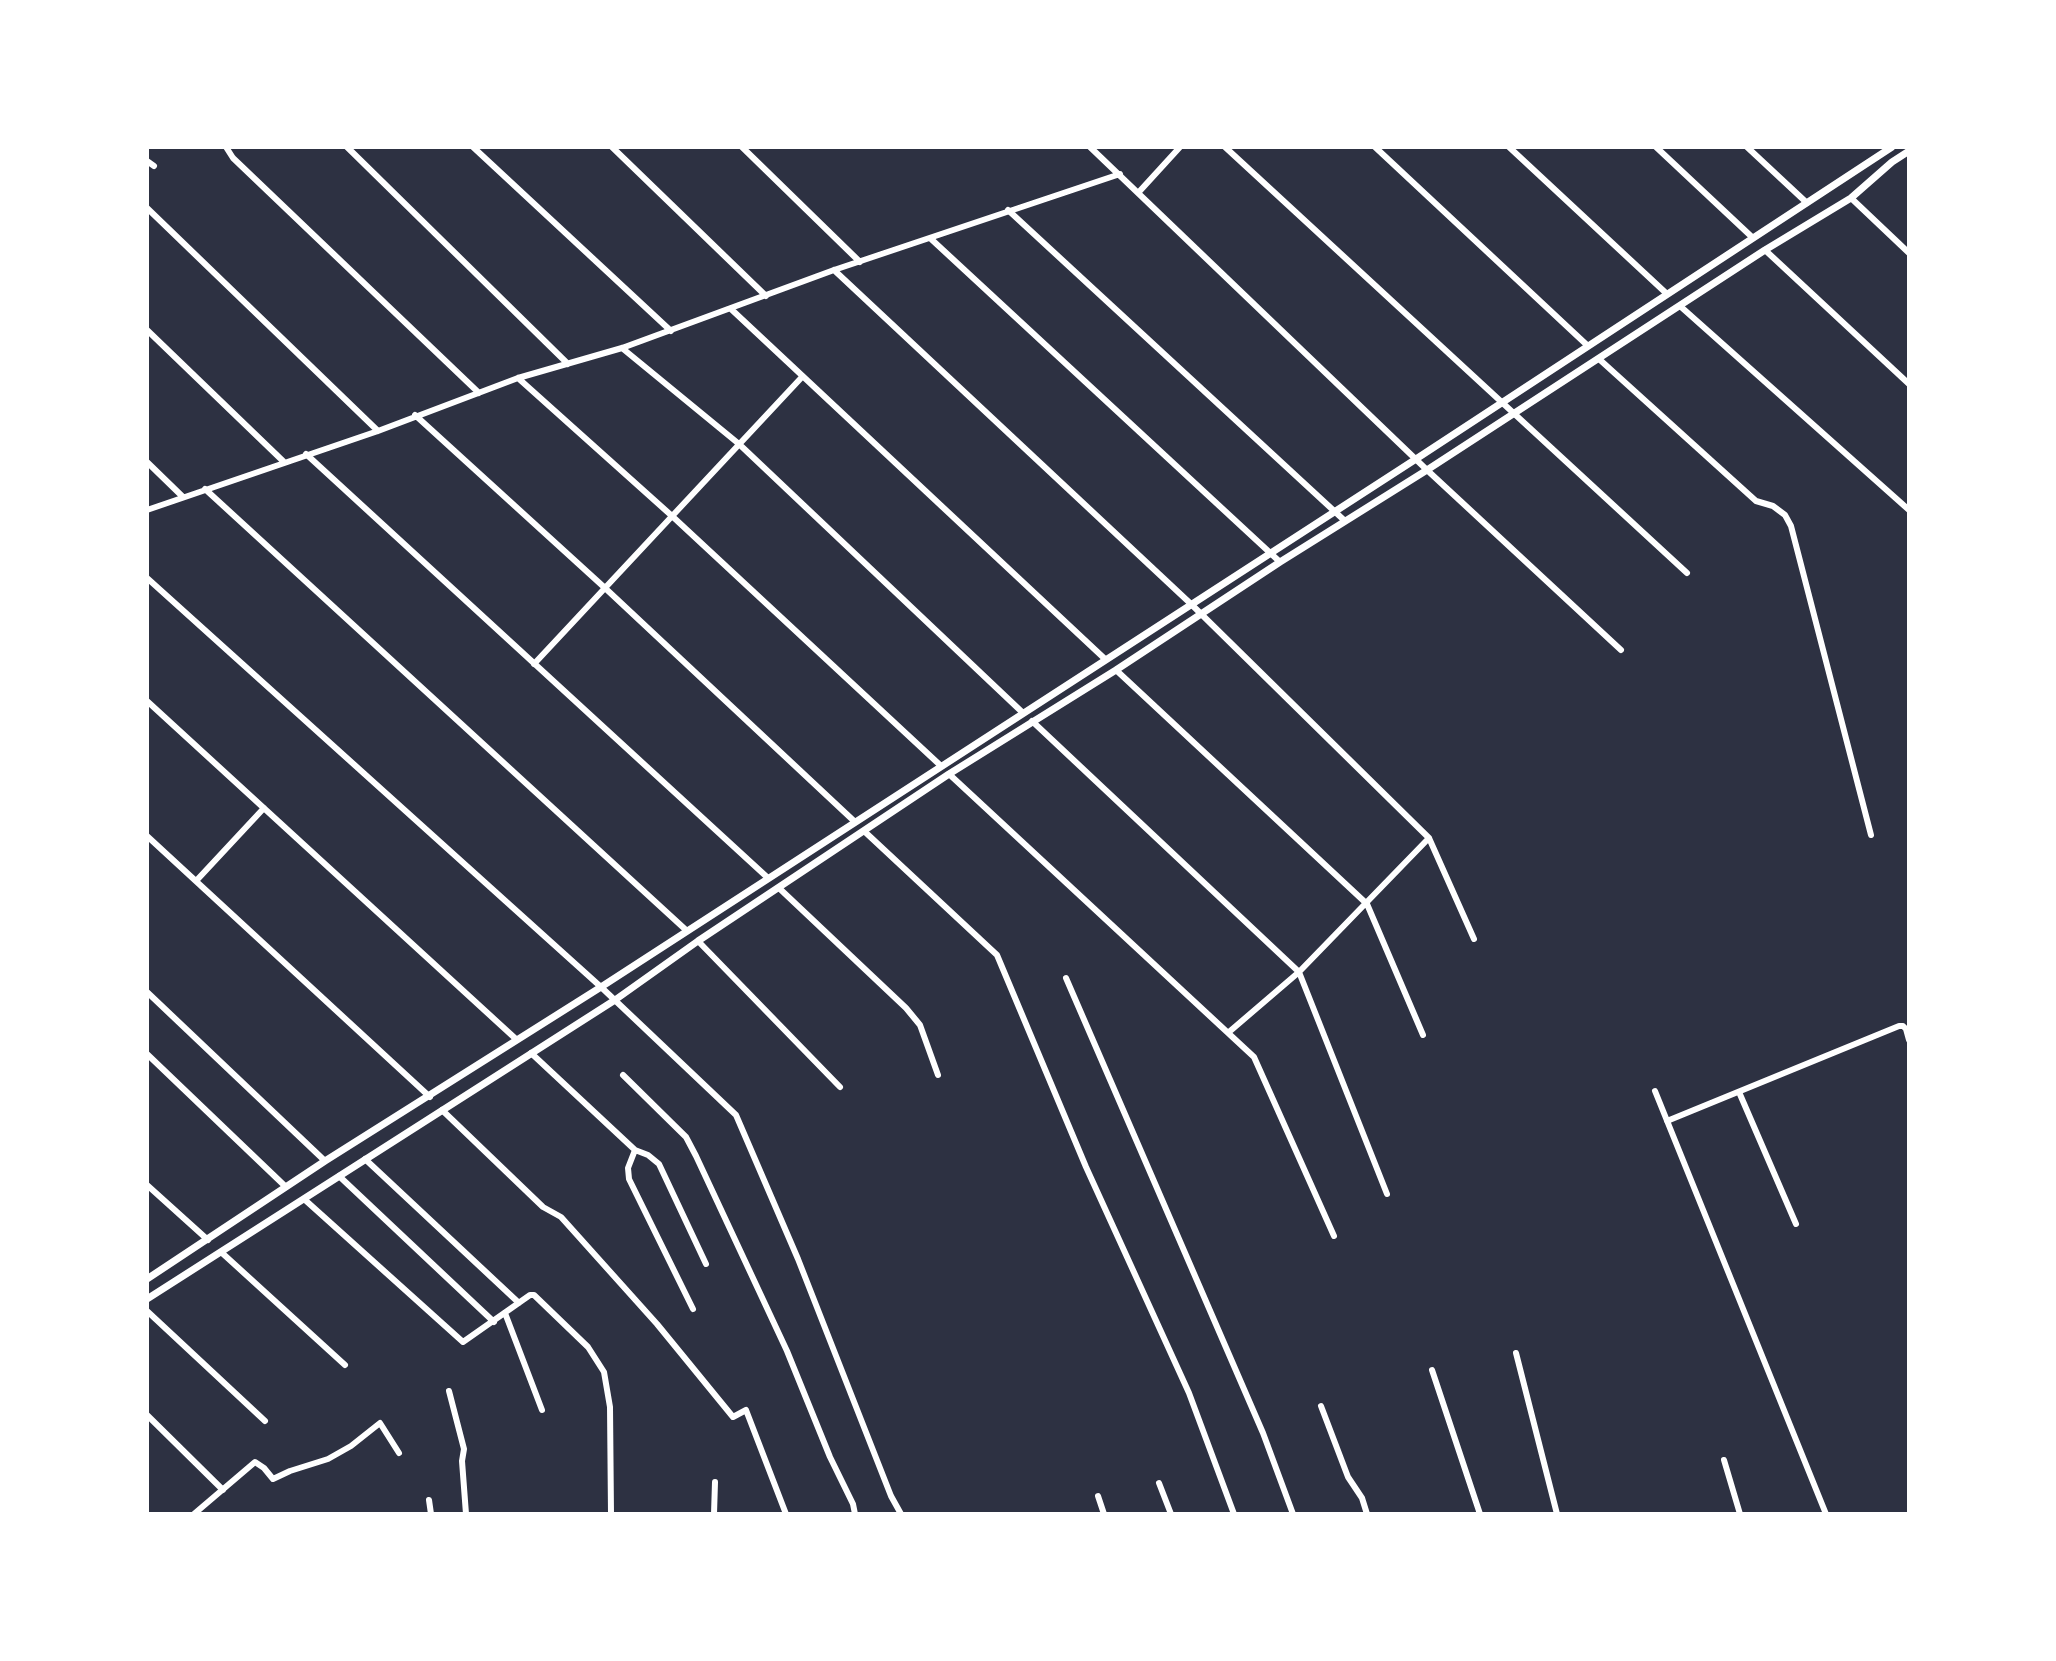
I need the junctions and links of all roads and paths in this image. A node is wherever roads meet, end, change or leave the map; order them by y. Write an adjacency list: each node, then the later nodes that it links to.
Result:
1 (226, 147): 42 (street)
2 (347, 147): 38 (street)
3 (473, 147): 34 (street)
4 (612, 147): 30 (street)
5 (742, 147): 27 (street)
6 (1090, 147): 17 (street)
7 (1180, 147): 18 (street)
8 (1225, 147): 43 (street)
9 (1376, 147): 35 (street)
10 (1509, 147): 29 (street)
11 (1656, 147): 24 (street)
12 (1747, 147): 20 (street)
13 (1892, 147): 20 (street)
14 (1909, 151): 19 (street)
15 (147, 160): 16 (street)
16 (154, 166)
17 (1120, 174): 18 (street); 22 (street)
18 (1139, 192): 49 (street)
19 (1851, 198): 25 (street); 26 (street)
20 (1807, 203): 24 (street)
21 (147, 208): 46 (street)
22 (1009, 210): 23 (street); 57 (street)
23 (930, 238): 27 (street); 60 (street)
24 (1753, 238): 29 (street)
25 (1765, 250): 31 (street); 41 (street)
26 (1909, 253)
27 (860, 262): 28 (street)
28 (834, 270): 30 (street); 65 (street)
29 (1668, 294): 35 (street)
30 (766, 296): 32 (street)
31 (1680, 306): 37 (street); 56 (street)
32 (732, 309): 34 (street); 39 (street)
33 (147, 330): 51 (street)
34 (671, 331): 36 (street)
35 (1588, 346): 43 (street)
36 (622, 348): 38 (street); 47 (street)
37 (1599, 359): 44 (street); 79 (street)
38 (568, 364): 40 (street)
39 (802, 377): 47 (street); 68 (street)
40 (518, 378): 42 (street); 58 (street)
41 (1909, 384)
42 (479, 393): 45 (street)
43 (1503, 402): 44 (street); 49 (street)
44 (1515, 413): 52 (street); 62 (street)
45 (415, 415): 46 (street); 64 (street)
46 (379, 431): 48 (street)
47 (739, 444): 58 (street); 72 (street)
48 (306, 454): 51 (street); 69 (street)
49 (1416, 459): 52 (street); 57 (street)
50 (147, 462): 54 (street)
51 (284, 462): 53 (street)
52 (1427, 470): 59 (street); 67 (street)
53 (205, 489): 54 (street); 86 (street)
54 (183, 497): 55 (street)
55 (147, 510)
56 (1909, 510)
57 (1335, 512): 59 (street); 60 (street)
58 (672, 516): 64 (street); 74 (street)
59 (1345, 521): 61 (street)
60 (1270, 553): 61 (street); 65 (street)
61 (1280, 562): 66 (street)
62 (1687, 573)
63 (147, 578): 91 (street)
64 (605, 588): 69 (street); 77 (street)
65 (1191, 604): 66 (street); 68 (street)
66 (1200, 614): 70 (street); 81 (street)
67 (1620, 650)
68 (1105, 659): 72 (street)
69 (534, 663): 82 (street)
70 (1116, 670): 73 (street); 85 (street)
71 (147, 701): 76 (street)
72 (1022, 712): 74 (street)
73 (1032, 721): 75 (street); 89 (street)
74 (940, 765): 77 (street)
75 (949, 774): 78 (street); 94 (street)
76 (264, 808): 83 (street); 96 (street)
77 (855, 821): 82 (street)
78 (864, 831): 84 (street); 153 (street)
79 (1871, 835)
80 (147, 836): 83 (street)
81 (1429, 838): 85 (street); 87 (street)
82 (768, 878): 86 (street)
83 (195, 881): 105 (street)
84 (780, 888): 88 (street); 101 (street)
85 (1367, 904): 89 (street); 95 (street)
86 (686, 930): 91 (street)
87 (1474, 939)
88 (698, 941): 93 (street); 102 (street)
89 (1299, 972): 94 (street); 114 (street)
90 (1066, 978): 154 (street)
91 (601, 987): 93 (street); 96 (street)
92 (147, 992): 110 (street)
93 (615, 1000): 98 (street); 150 (street)
94 (1228, 1032): 117 (street)
95 (1423, 1035)
96 (517, 1040): 105 (street)
97 (1909, 1040): 104 (street)
98 (531, 1053): 106 (street); 108 (street)
99 (147, 1054): 113 (street)
100 (623, 1075): 149 (street)
101 (938, 1075)
102 (840, 1087)
103 (1655, 1091): 107 (street)
104 (1739, 1092): 107 (street); 116 (street)
105 (430, 1097): 110 (street)
106 (442, 1110): 109 (street); 148 (street)
107 (1667, 1121): 159 (street)
108 (635, 1150): 120 (street); 124 (street)
109 (365, 1159): 111 (street); 123 (street)
110 (326, 1161): 113 (street)
111 (339, 1176): 115 (street); 127 (street)
112 (147, 1185): 118 (street)
113 (286, 1188): 118 (street)
114 (1387, 1194)
115 (304, 1199): 119 (street); 127 (street)
116 (1796, 1224)
117 (1334, 1236)
118 (208, 1240): 121 (street)
119 (221, 1252): 122 (street); 129 (street)
120 (706, 1264)
121 (147, 1279)
122 (147, 1299)
123 (519, 1303): 126 (street); 146 (street)
124 (693, 1309)
125 (147, 1311): 135 (street)
126 (505, 1313): 127 (street); 133 (street)
127 (494, 1322)
128 (1516, 1353): 157 (street)
129 (345, 1365)
130 (1433, 1370): 156 (street)
131 (449, 1391): 145 (street)
132 (1321, 1406): 155 (street)
133 (542, 1409)
134 (147, 1415): 140 (street)
135 (265, 1421)
136 (399, 1453): 140 (street)
137 (1724, 1460): 158 (street)
138 (715, 1482): 147 (street)
139 (1159, 1483): 152 (street)
140 (222, 1490): 143 (street)
141 (1098, 1496): 151 (street)
142 (429, 1500): 144 (street)
143 (194, 1514)
144 (431, 1514)
145 (466, 1514)
146 (611, 1514)
147 (715, 1514)
148 (786, 1514)
149 (855, 1514)
150 (901, 1514)
151 (1104, 1514)
152 (1171, 1514)
153 (1234, 1514)
154 (1293, 1514)
155 (1367, 1514)
156 (1480, 1514)
157 (1558, 1514)
158 (1740, 1514)
159 (1826, 1514)

